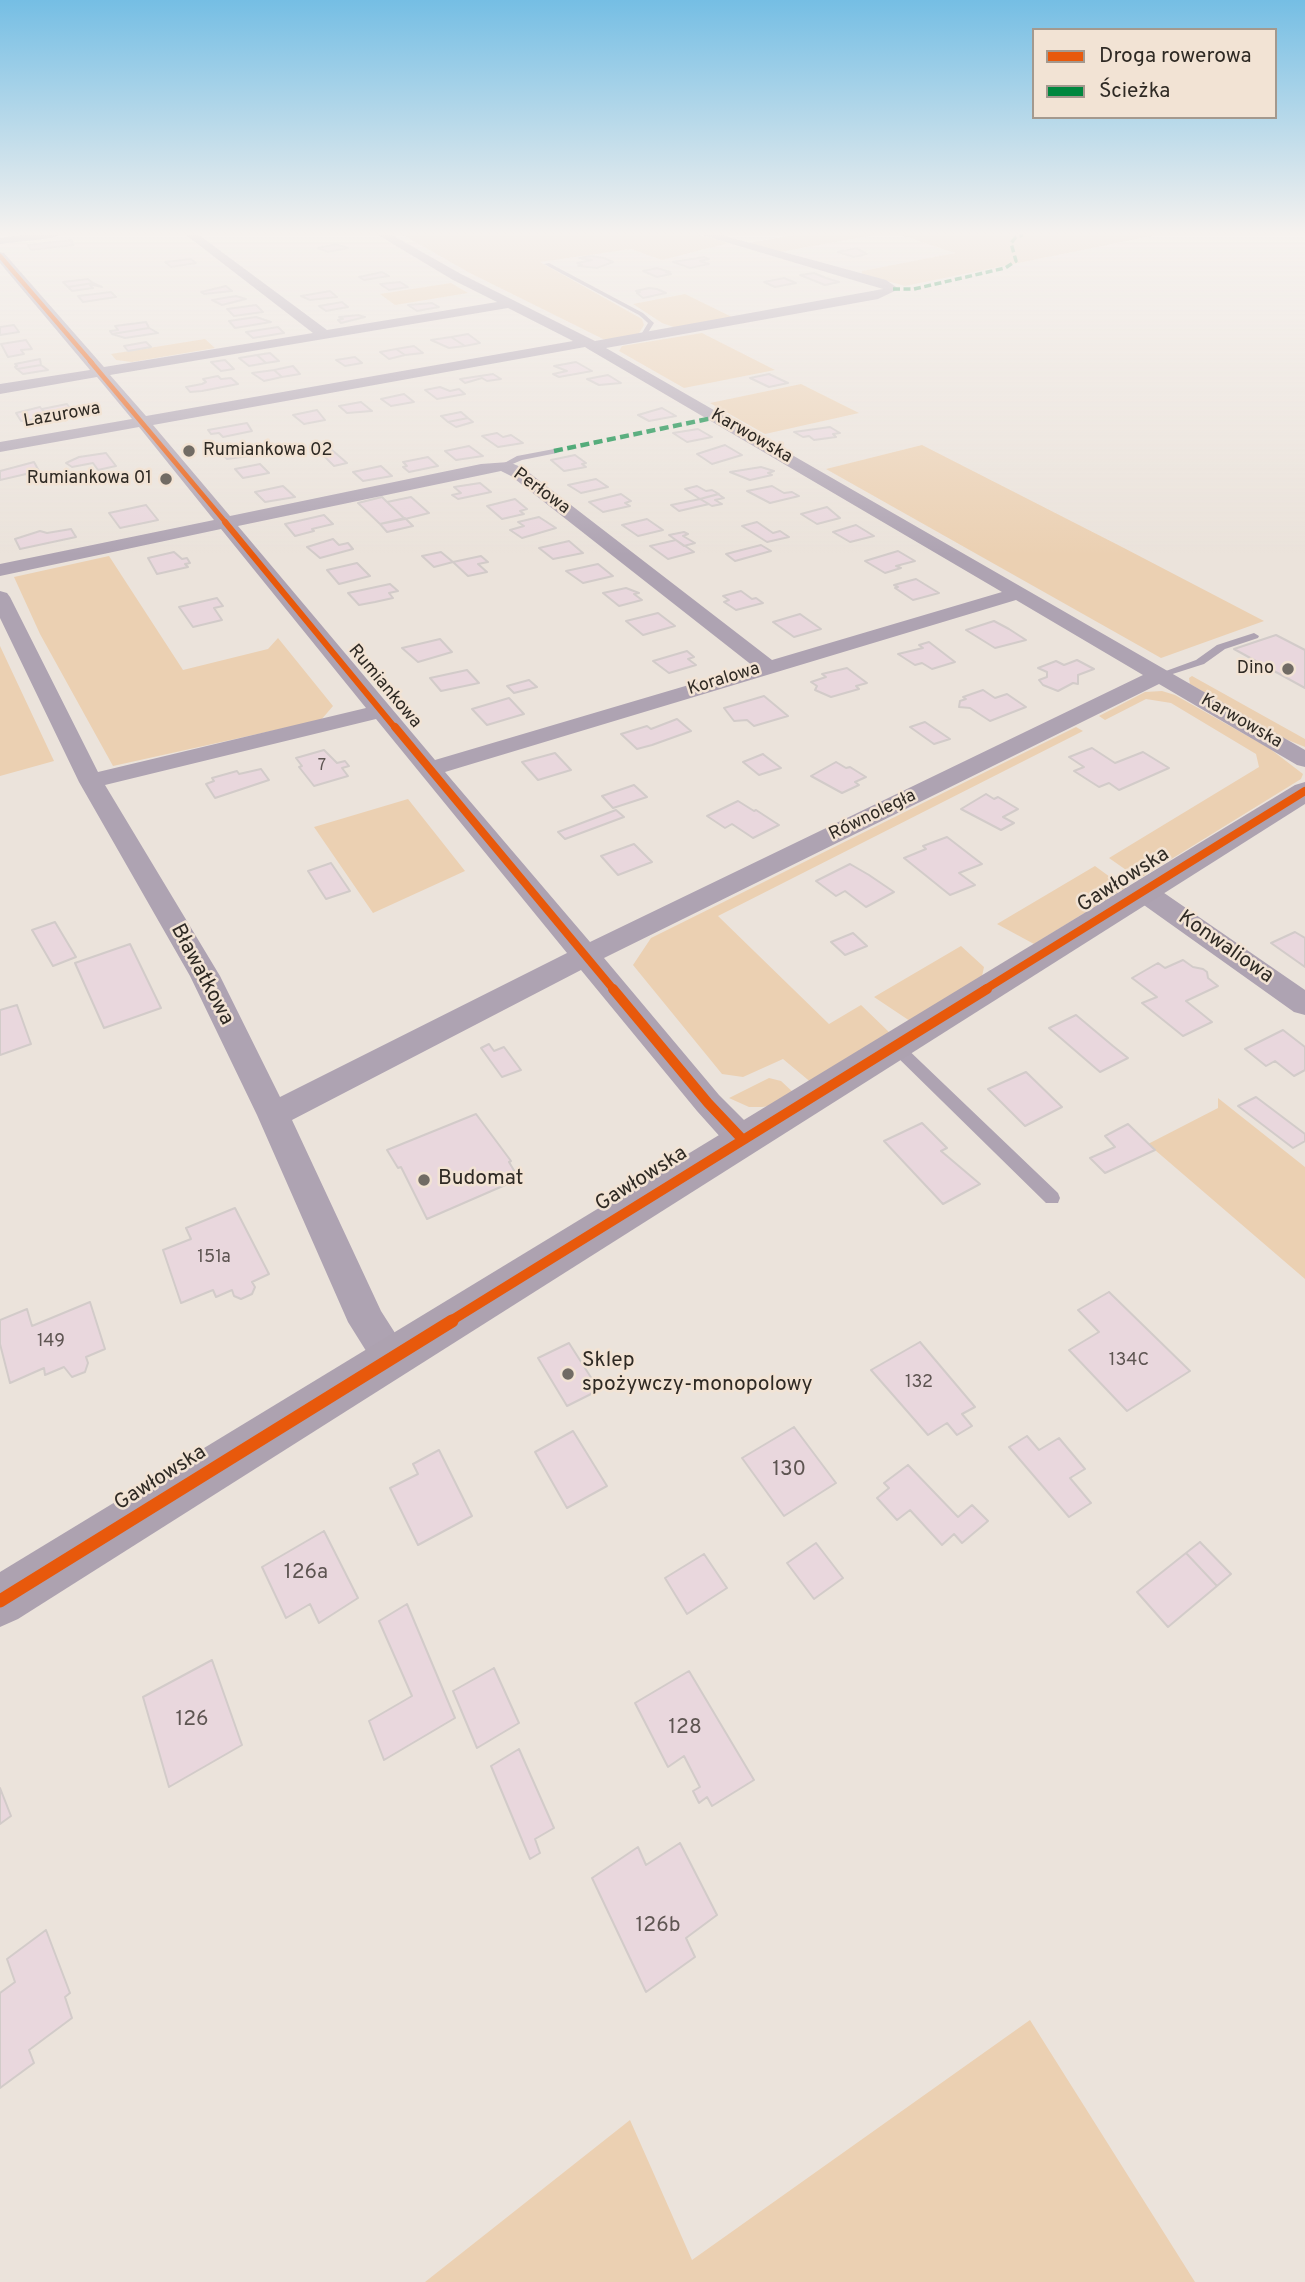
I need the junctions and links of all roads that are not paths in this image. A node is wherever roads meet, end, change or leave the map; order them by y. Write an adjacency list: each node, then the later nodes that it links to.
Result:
1 (74, 341): 6 (street, Rumiankowa)
2 (279, 341): 6 (street)
3 (585, 341): 5 (street, Karwowska)
4 (612, 341): 5 (street)
5 (590, 344): 8 (street, Lazurowa); 14 (street, Karwowska)
6 (101, 372): 7 (street); 8 (street, Rumiankowa)
7 (0, 389)
8 (142, 421): 9 (street, Lazurowa); 12 (street, Rumiankowa)
9 (0, 447)
10 (554, 451): 11 (lane)
11 (503, 466): 12 (street, Perłowa); 17 (street, Perłowa)
12 (227, 523): 13 (street, Perłowa); 19 (street, Rumiankowa)
13 (0, 570)
14 (1019, 593): 17 (street, Koralowa); 18 (street, Karwowska)
15 (0, 597): 22 (street, Bławatkowa)
16 (1254, 636): 18 (lane)
17 (768, 667): 21 (street, Koralowa)
18 (1160, 675): 20 (street, Karwowska); 25 (street, Równoległa)
19 (381, 711): 21 (street, Rumiankowa); 22 (street)
20 (1305, 760)
21 (429, 769): 25 (street, Rumiankowa)
22 (92, 782): 28 (street, Bławatkowa)
23 (1305, 792): 24 (street, Gawłowska)
24 (1144, 892): 26 (street, Konwaliowa); 27 (street, Gawłowska)
25 (585, 956): 28 (street, Równoległa); 29 (street, Rumiankowa)
26 (1305, 1005)
27 (895, 1046): 29 (street, Gawłowska); 30 (lane)
28 (273, 1115): 31 (street, Bławatkowa)
29 (743, 1140): 31 (street, Gawłowska)
30 (1052, 1198)
31 (392, 1358): 32 (street, Gawłowska)
32 (0, 1601)

